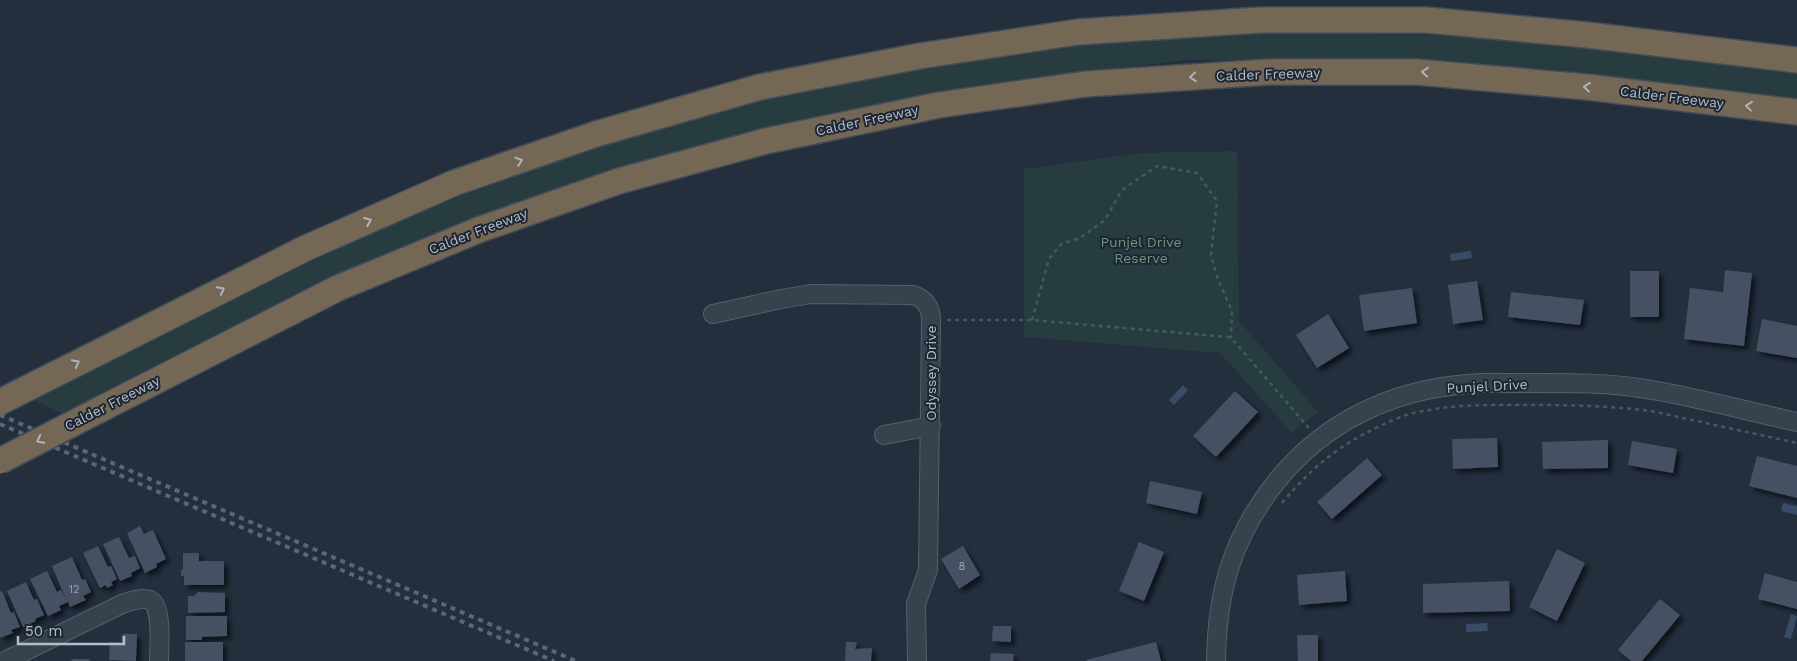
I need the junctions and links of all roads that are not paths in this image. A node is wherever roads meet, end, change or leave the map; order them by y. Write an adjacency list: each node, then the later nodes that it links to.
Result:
1 (1797, 60): 4 (highway, one-way to 1)
2 (1797, 112): 8 (highway, Calder Freeway, one-way to 8, bridge)
3 (713, 314): 6 (street, Odyssey Drive)
4 (0, 402)
5 (1797, 422): 12 (street, Punjel Drive)
6 (931, 426): 7 (street); 11 (street, Odyssey Drive)
7 (884, 435)
8 (0, 461)
9 (10, 660): 10 (street)
10 (159, 661)
11 (917, 661)
12 (1216, 661)

